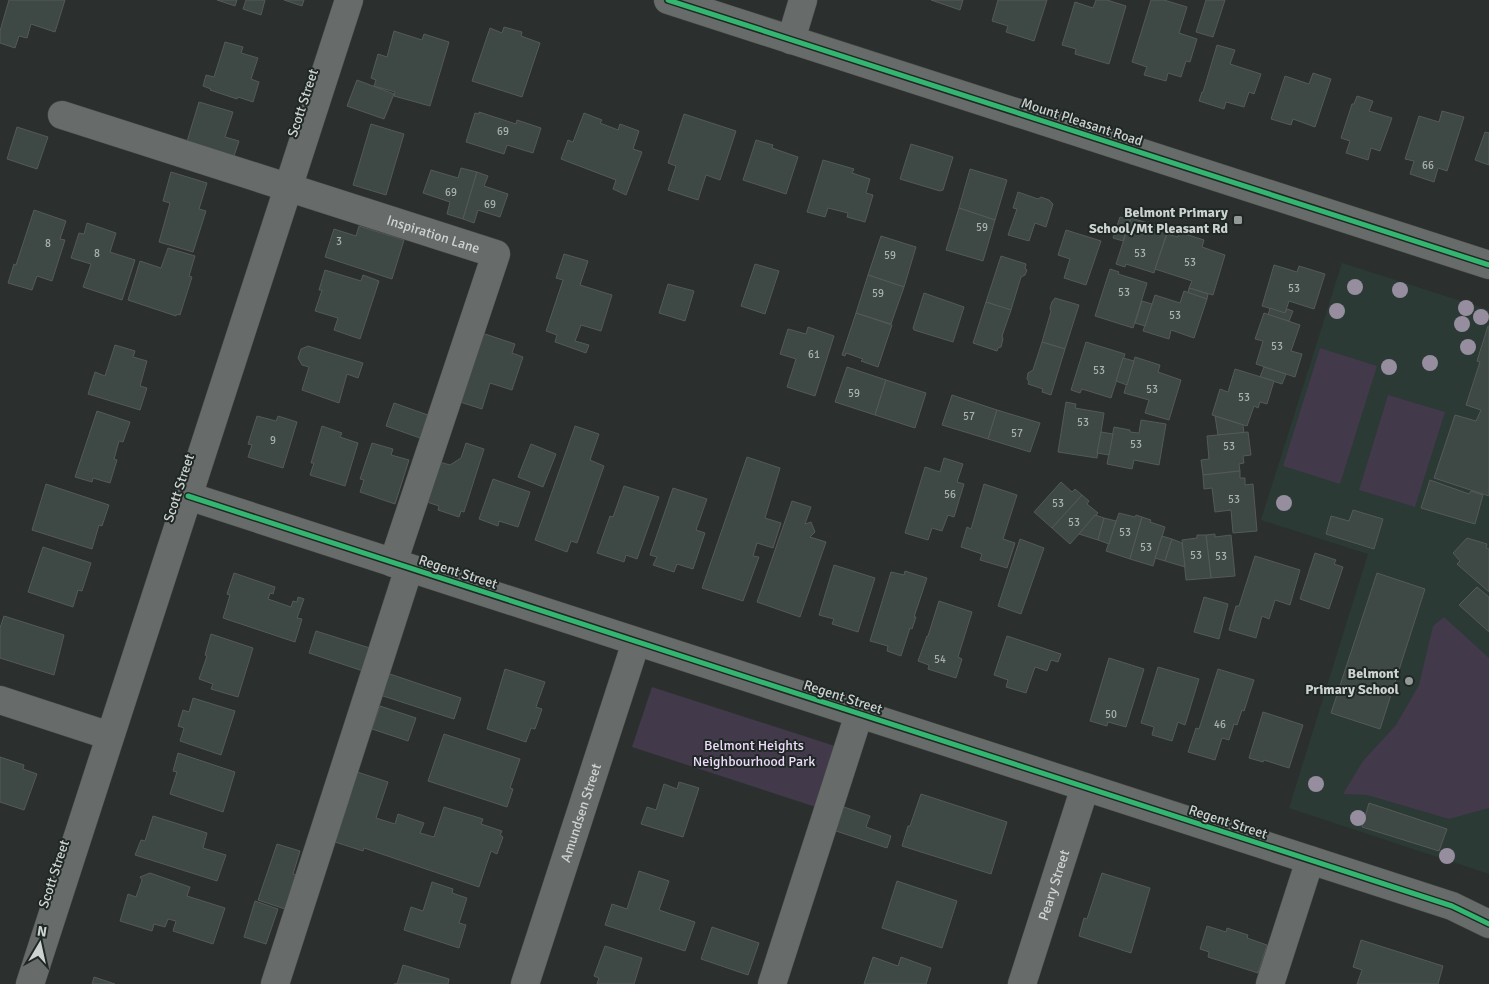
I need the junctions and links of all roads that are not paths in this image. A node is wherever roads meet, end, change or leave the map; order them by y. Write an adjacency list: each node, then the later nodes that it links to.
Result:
1 (349, 0): 6 (street, Scott Street)
2 (668, 0): 4 (street, Mount Pleasant Road)
3 (803, 0): 4 (street)
4 (791, 40): 7 (street, Mount Pleasant Road)
5 (62, 115): 6 (street, Inspiration Lane)
6 (288, 188): 8 (street, Scott Street); 9 (street, Inspiration Lane)
7 (1489, 266)
8 (188, 496): 9 (street, Regent Street); 13 (street, Scott Street)
9 (401, 565): 10 (street, Regent Street); 20 (street)
10 (636, 642): 12 (street, Regent Street); 21 (street, Amundsen Street)
11 (0, 700): 13 (street)
12 (859, 714): 14 (street, Regent Street); 22 (street)
13 (110, 736): 19 (street, Scott Street)
14 (1085, 788): 15 (street, Regent Street); 23 (street, Peary Street)
15 (1310, 860): 17 (street, Regent Street); 24 (street)
16 (1489, 903): 17 (street, Regent Street)
17 (1452, 906): 18 (street, Regent Street)
18 (1489, 924)
19 (30, 984)
20 (275, 984)
21 (525, 984)
22 (772, 984)
23 (1022, 984)
24 (1270, 984)

